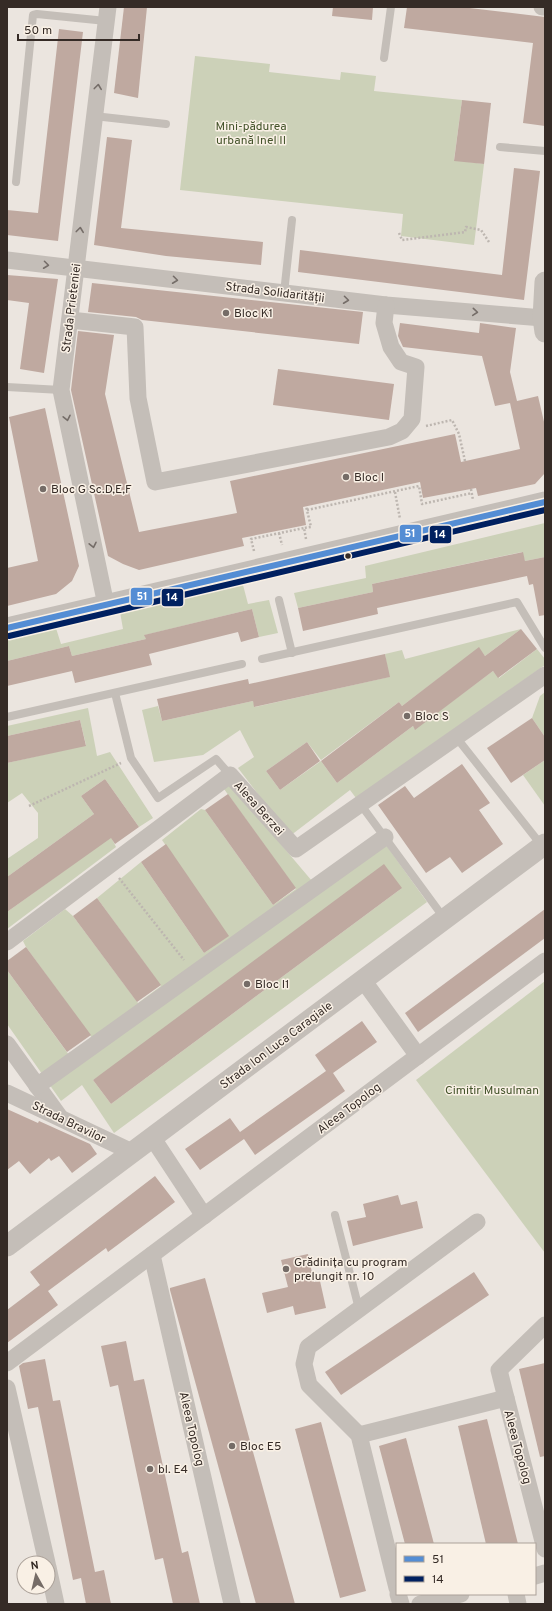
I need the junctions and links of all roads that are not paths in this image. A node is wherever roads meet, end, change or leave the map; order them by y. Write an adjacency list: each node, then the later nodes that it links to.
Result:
1 (391, 7): 3 (lane)
2 (107, 14): 4 (street, Strada Prieteniei, one-way to 2); 8 (lane)
3 (384, 58)
4 (94, 116): 5 (lane); 11 (street, Strada Prieteniei, one-way to 4)
5 (166, 124)
6 (500, 147): 7 (lane)
7 (545, 151)
8 (16, 182)
9 (292, 220): 13 (lane)
10 (7, 260): 11 (street, Strada Solidarității, one-way to 11)
11 (76, 268): 13 (street, Strada Solidarității, one-way to 13); 15 (street, Strada Prieteniei)
12 (545, 284): 16 (street)
13 (284, 293): 14 (street, Strada Solidarității, one-way to 14)
14 (386, 305): 15 (street); 16 (street, Strada Solidarității, one-way to 16)
15 (70, 320): 18 (street, Strada Prieteniei)
16 (544, 325)
17 (7, 387): 18 (lane)
18 (61, 390): 21 (street, Strada Prieteniei, one-way to 21)
19 (545, 502): 21 (street)
20 (279, 600): 24 (lane)
21 (106, 606): 22 (street)
22 (7, 628)
23 (545, 648): 24 (lane)
24 (292, 652): 25 (lane)
25 (262, 659)
26 (242, 664): 28 (lane)
27 (545, 675): 30 (street, Aleea Berzei)
28 (115, 693): 29 (lane); 31 (lane)
29 (7, 717)
30 (456, 737): 32 (street, Aleea Berzei); 34 (lane)
31 (230, 775): 32 (street, Aleea Berzei); 36 (street, Aleea Berzei)
32 (361, 805): 33 (lane)
33 (385, 838): 35 (lane); 41 (street)
34 (544, 845): 35 (street, Strada Ion Luca Caragiale)
35 (445, 919): 38 (street, Strada Ion Luca Caragiale)
36 (7, 942)
37 (545, 961): 40 (street, Aleea Topolog)
38 (363, 980): 40 (street); 44 (street, Strada Ion Luca Caragiale)
39 (7, 1044): 41 (street)
40 (418, 1056): 47 (street, Aleea Topolog)
41 (37, 1086): 43 (street)
42 (7, 1092): 43 (street, Strada Bravilor)
43 (61, 1118): 45 (street, Strada Bravilor)
44 (152, 1137): 45 (street, Strada Ion Luca Caragiale); 47 (street)
45 (132, 1152): 49 (street, Strada Ion Luca Caragiale)
46 (335, 1215): 51 (lane)
47 (204, 1216): 50 (street, Aleea Topolog)
48 (477, 1222): 51 (street)
49 (7, 1246)
50 (152, 1255): 53 (street, Aleea Topolog); 61 (street, Aleea Topolog)
51 (359, 1309): 56 (street)
52 (545, 1325): 55 (street)
53 (7, 1363)
54 (7, 1388): 58 (street)
55 (506, 1398): 56 (street, Aleea Topolog); 57 (street, Aleea Topolog)
56 (359, 1435): 59 (street)
57 (545, 1549)
58 (45, 1555)
59 (396, 1584)
60 (457, 1595): 62 (street)
61 (232, 1604)
62 (420, 1604)

